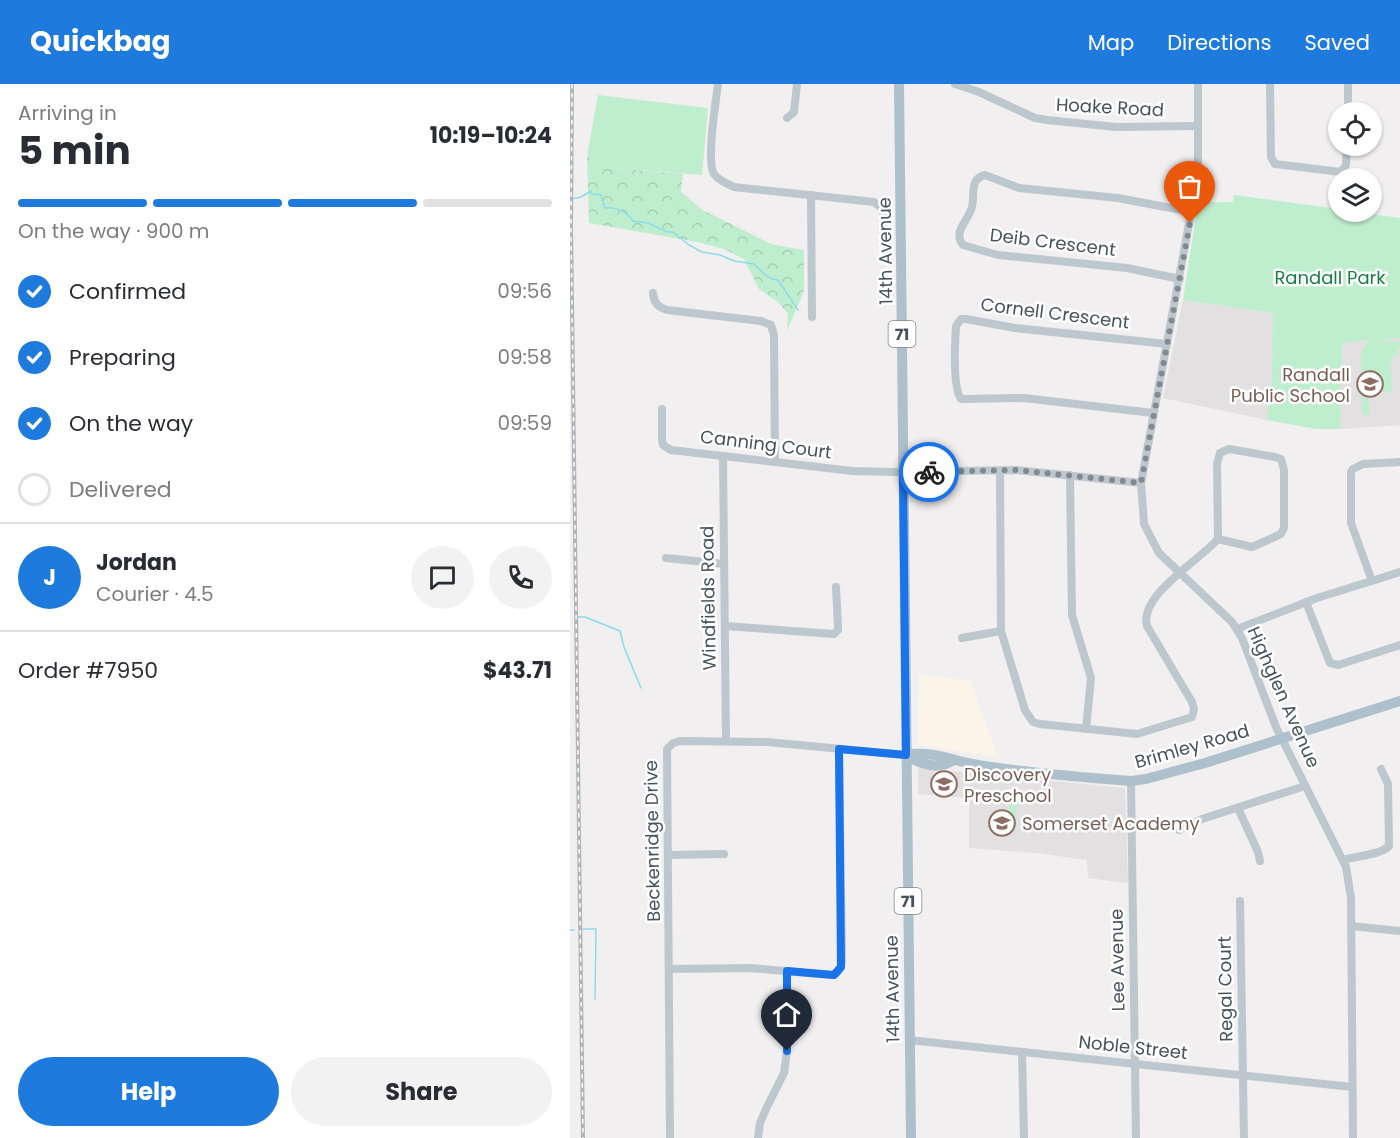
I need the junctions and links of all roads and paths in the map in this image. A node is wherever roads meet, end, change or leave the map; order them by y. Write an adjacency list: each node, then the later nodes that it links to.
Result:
1 (718, 84): 12 (street)
2 (797, 84): 9 (street)
3 (899, 84): 14 (main road, 14th Avenue / 71)
4 (955, 84): 10 (street, Hoake Road)
5 (1198, 84): 10 (street, Highglen Avenue)
6 (1270, 84): 11 (street)
7 (1348, 84): 8 (street)
8 (1348, 102)
9 (788, 118)
10 (1198, 126): 13 (street, Highglen Avenue)
11 (1346, 156)
12 (811, 195): 14 (street); 17 (street)
13 (1192, 212): 15 (street, Highglen Avenue); 15 (street, Deib Crescent)
14 (901, 234): 25 (main road, 14th Avenue / 71)
15 (1180, 279): 18 (street, Highglen Avenue)
16 (652, 293): 22 (street)
17 (812, 316)
18 (1167, 344): 20 (street, Highglen Avenue); 20 (street, Cornell Crescent)
19 (662, 409): 21 (street, Canning Court)
20 (1153, 413): 27 (street, Highglen Avenue)
21 (723, 456): 22 (street, Canning Court); 30 (street, Windfields Road)
22 (775, 462): 25 (street, Canning Court)
23 (1400, 462): 33 (street)
24 (1000, 471): 25 (street, Canning Court); 26 (street, Canning Court); 38 (street)
25 (903, 472): 46 (main road, 14th Avenue / 71)
26 (1070, 475): 27 (street, Canning Court); 42 (street)
27 (1141, 483): 32 (street, Highglen Avenue)
28 (1218, 539): 28 (street); 32 (street)
29 (666, 558): 30 (street)
30 (724, 564): 36 (street, Windfields Road)
31 (1400, 572): 33 (street)
32 (1179, 574): 37 (street, Highglen Avenue); 42 (street)
33 (1372, 581): 35 (street)
34 (836, 587): 36 (street)
35 (1306, 602): 37 (street); 40 (street)
36 (725, 626): 44 (street, Windfields Road)
37 (1237, 629): 43 (street, Highglen Avenue)
38 (1001, 631): 39 (street); 42 (street)
39 (962, 638)
40 (1400, 645)
41 (1400, 701): 43 (main road, Brimley Road)
42 (1086, 729)
43 (1281, 737): 48 (main road, Brimley Road); 49 (street, Highglen Avenue)
44 (726, 741): 45 (street, Beckenridge Drive); 53 (street, Beckenridge Drive)
45 (839, 749): 46 (street, Beckenridge Drive); 60 (street)
46 (906, 755): 48 (main road, Brimley Road); 61 (main road, 14th Avenue / 71)
47 (1381, 769): 54 (street)
48 (1131, 781): 63 (street, Lee Avenue)
49 (1305, 786): 50 (street); 54 (street, Highglen Avenue)
50 (1238, 808): 51 (street); 55 (street)
51 (1179, 830)
52 (724, 854): 53 (street)
53 (668, 855): 59 (street, Beckenridge Drive)
54 (1343, 860): 57 (street, Highglen Avenue)
55 (1260, 861)
56 (1240, 901): 64 (street, Regal Court)
57 (1351, 926): 58 (street); 65 (street, Highglen Avenue)
58 (1400, 931)
59 (669, 969): 60 (street); 66 (street, Beckenridge Drive)
60 (787, 971): 67 (street)
61 (909, 1040): 62 (street, Noble Street); 68 (main road, 14th Avenue / 71)
62 (1022, 1052): 63 (street, Noble Street); 69 (street)
63 (1135, 1064): 64 (street, Noble Street); 70 (street, Lee Avenue)
64 (1243, 1076): 65 (street, Noble Street); 71 (street, Regal Court)
65 (1352, 1087): 72 (street, Highglen Avenue)
66 (670, 1138)
67 (758, 1138)
68 (911, 1138)
69 (1024, 1138)
70 (1136, 1138)
71 (1244, 1138)
72 (1353, 1138)

